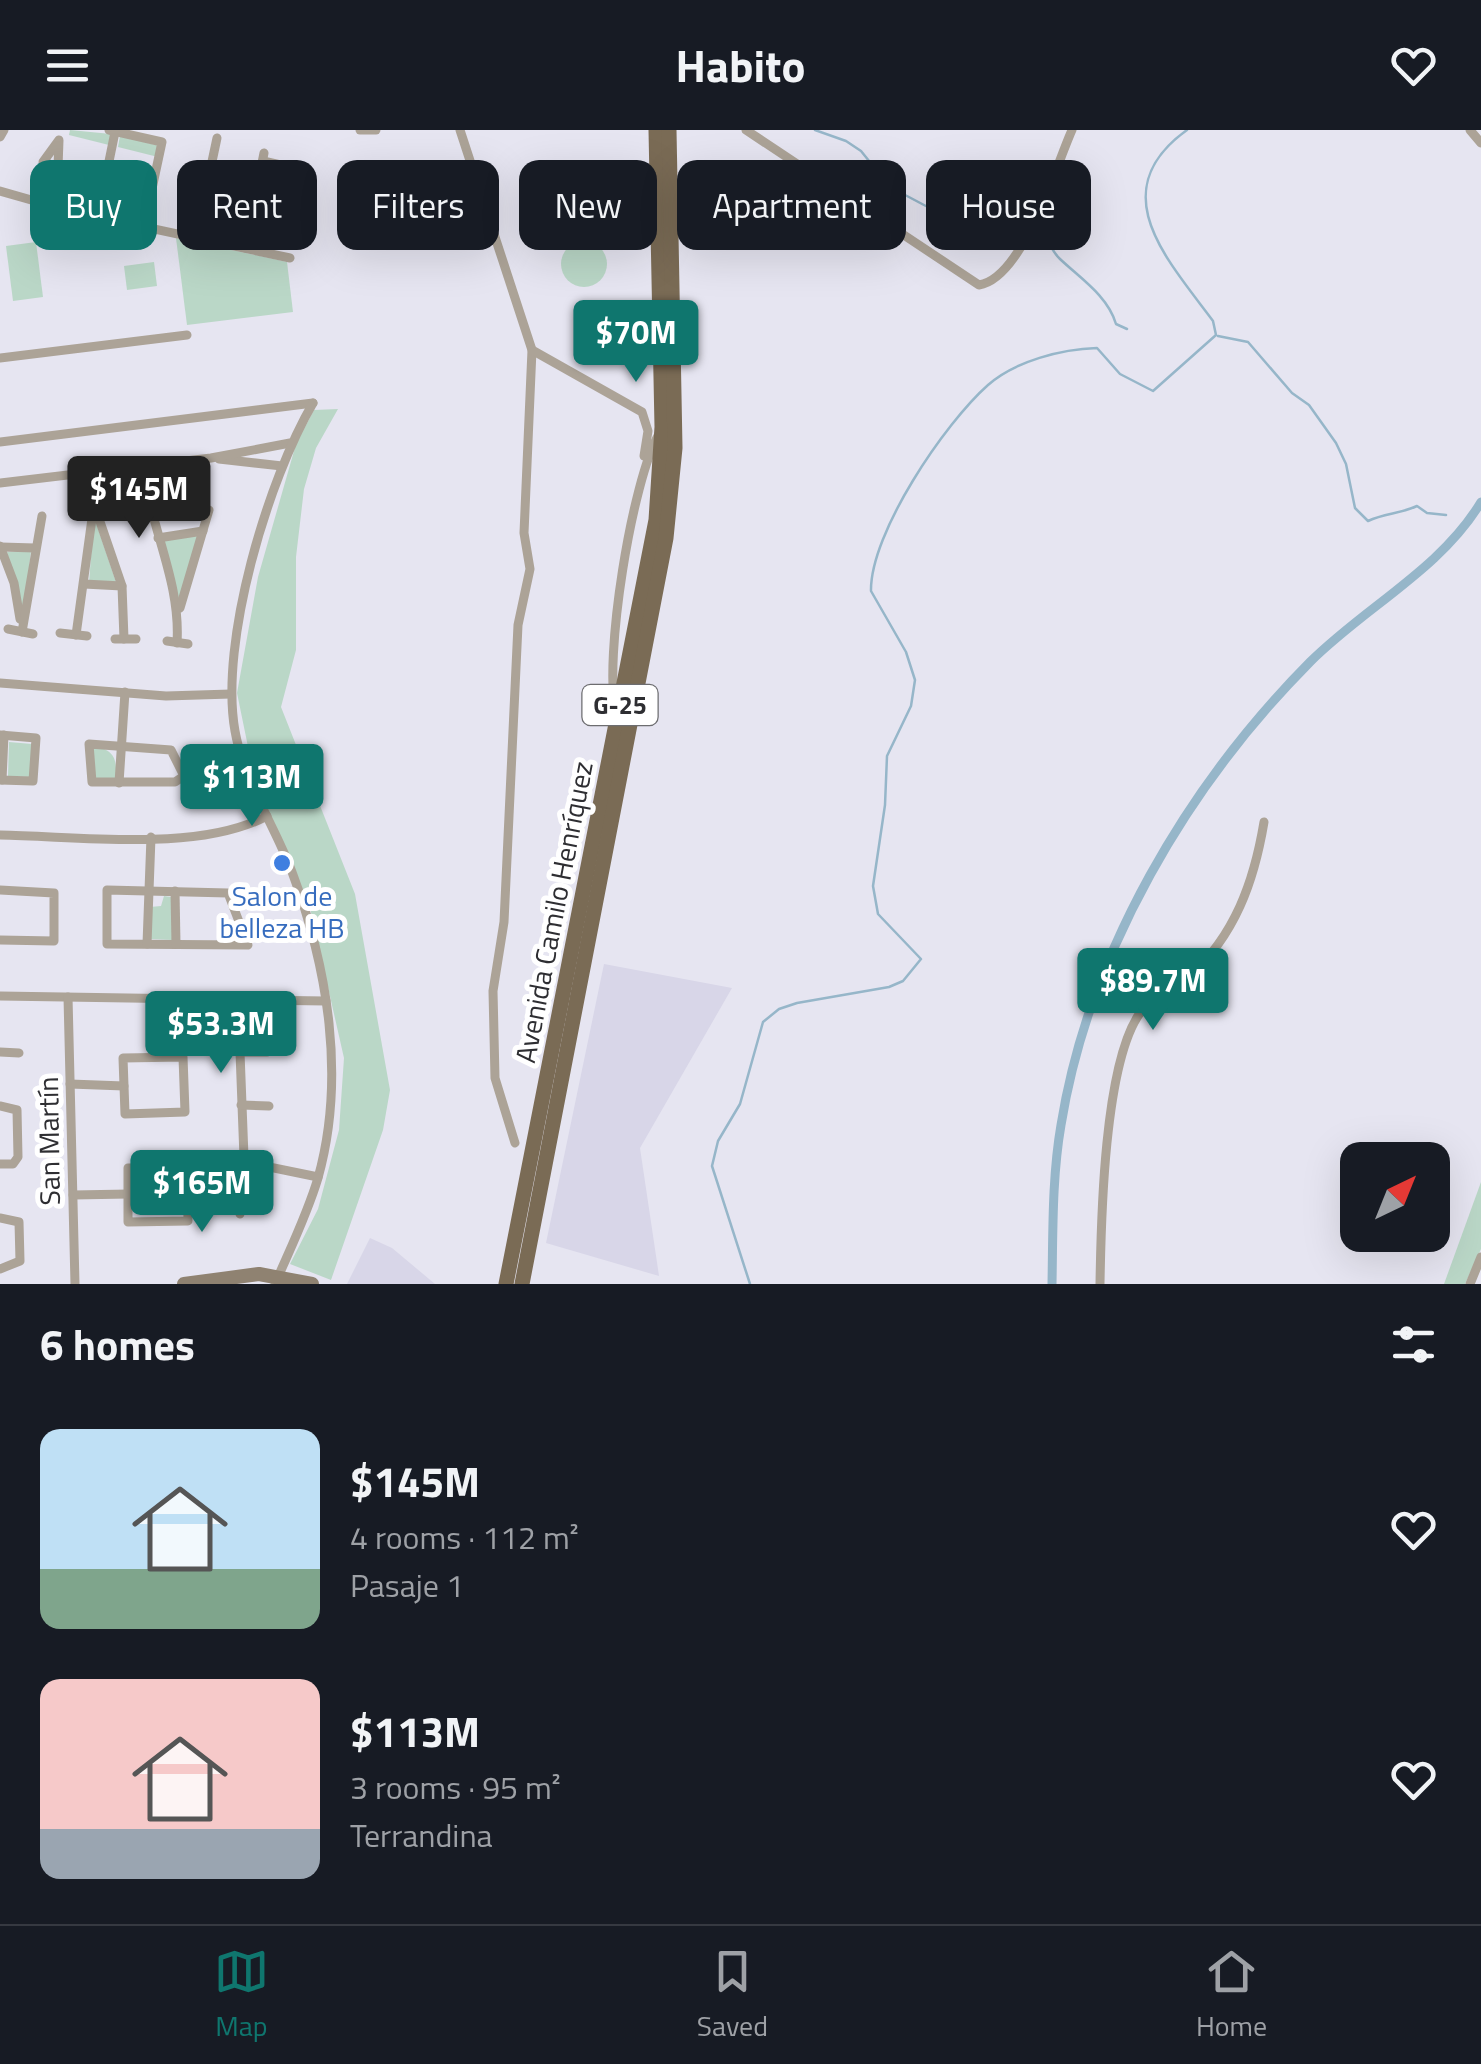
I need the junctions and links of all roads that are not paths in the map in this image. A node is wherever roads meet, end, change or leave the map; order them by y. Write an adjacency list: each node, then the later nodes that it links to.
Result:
1 (4, 130): 11 (street)
2 (360, 130): 3 (street)
3 (376, 130)
4 (460, 130): 22 (street)
5 (656, 130): 24 (main road, Avenida Camilo Henríquez / G-25)
6 (669, 130): 94 (main road, Avenida Camilo Henríquez / G-25)
7 (746, 130): 8 (street)
8 (1072, 130)
9 (1470, 130): 13 (street)
10 (112, 131): 14 (street); 16 (street)
11 (0, 137)
12 (217, 138): 15 (street)
13 (1481, 143)
14 (108, 160)
15 (212, 160)
16 (157, 165)
17 (0, 191): 18 (street)
18 (30, 198)
19 (253, 250): 20 (street)
20 (290, 258)
21 (187, 335): 23 (street)
22 (532, 350): 31 (street); 79 (street)
23 (0, 358)
24 (662, 427): 31 (street); 51 (main road, Avenida Camilo Henríquez / G-25)
25 (0, 442): 26 (street)
26 (290, 443): 27 (street); 29 (street)
27 (211, 458): 28 (street); 29 (street)
28 (143, 464): 30 (street); 37 (street)
29 (282, 466): 50 (street)
30 (92, 471): 32 (street); 33 (street)
31 (640, 482): 51 (street)
32 (0, 483)
33 (94, 504): 40 (street); 41 (street)
34 (209, 510): 36 (street)
35 (42, 516): 39 (street)
36 (203, 531): 37 (street); 42 (street)
37 (158, 538): 42 (street)
38 (1, 547): 39 (street); 44 (street)
39 (35, 548): 44 (street)
40 (84, 584): 41 (street); 45 (street)
41 (122, 586): 46 (street)
42 (179, 611): 47 (street)
43 (8, 630): 44 (street)
44 (28, 633)
45 (60, 633)
46 (136, 639)
47 (177, 643)
48 (0, 683): 49 (street)
49 (125, 692): 50 (street); 53 (street)
50 (231, 694): 56 (street)
51 (617, 718): 93 (main road, Avenida Camilo Henríquez / G-25)
52 (2, 735): 54 (street); 54 (street)
53 (120, 744): 55 (street); 55 (street); 55 (street)
54 (1, 780)
55 (119, 783)
56 (267, 816): 59 (street); 69 (street)
57 (1264, 822): 95 (street)
58 (0, 834): 59 (street)
59 (150, 837): 61 (street)
60 (0, 890): 63 (street)
61 (148, 891): 62 (street); 64 (street); 64 (street)
62 (175, 891): 65 (street); 65 (street)
63 (0, 940)
64 (147, 944): 65 (street)
65 (176, 944)
66 (0, 996): 67 (street)
67 (68, 997): 68 (street); 74 (street, San Martín)
68 (238, 1000): 69 (street); 71 (street)
69 (326, 1001): 82 (street)
70 (0, 1052): 73 (street)
71 (240, 1052): 72 (street); 76 (street)
72 (267, 1052)
73 (20, 1053)
74 (70, 1084): 75 (street); 84 (street, San Martín)
75 (124, 1086): 75 (street)
76 (241, 1105): 78 (street); 80 (street)
77 (0, 1106): 81 (street)
78 (269, 1106)
79 (515, 1143)
80 (244, 1158): 82 (street); 85 (street)
81 (0, 1164)
82 (318, 1177): 89 (street)
83 (129, 1194): 83 (street); 84 (street)
84 (73, 1195): 90 (street, San Martín)
85 (240, 1214)
86 (0, 1218): 88 (street)
87 (1481, 1257): 96 (street)
88 (0, 1268)
89 (276, 1280): 91 (main road); 92 (main road)
90 (75, 1284)
91 (184, 1284)
92 (312, 1284)
93 (506, 1284)
94 (522, 1284)
95 (1100, 1284)
96 (1470, 1284)

